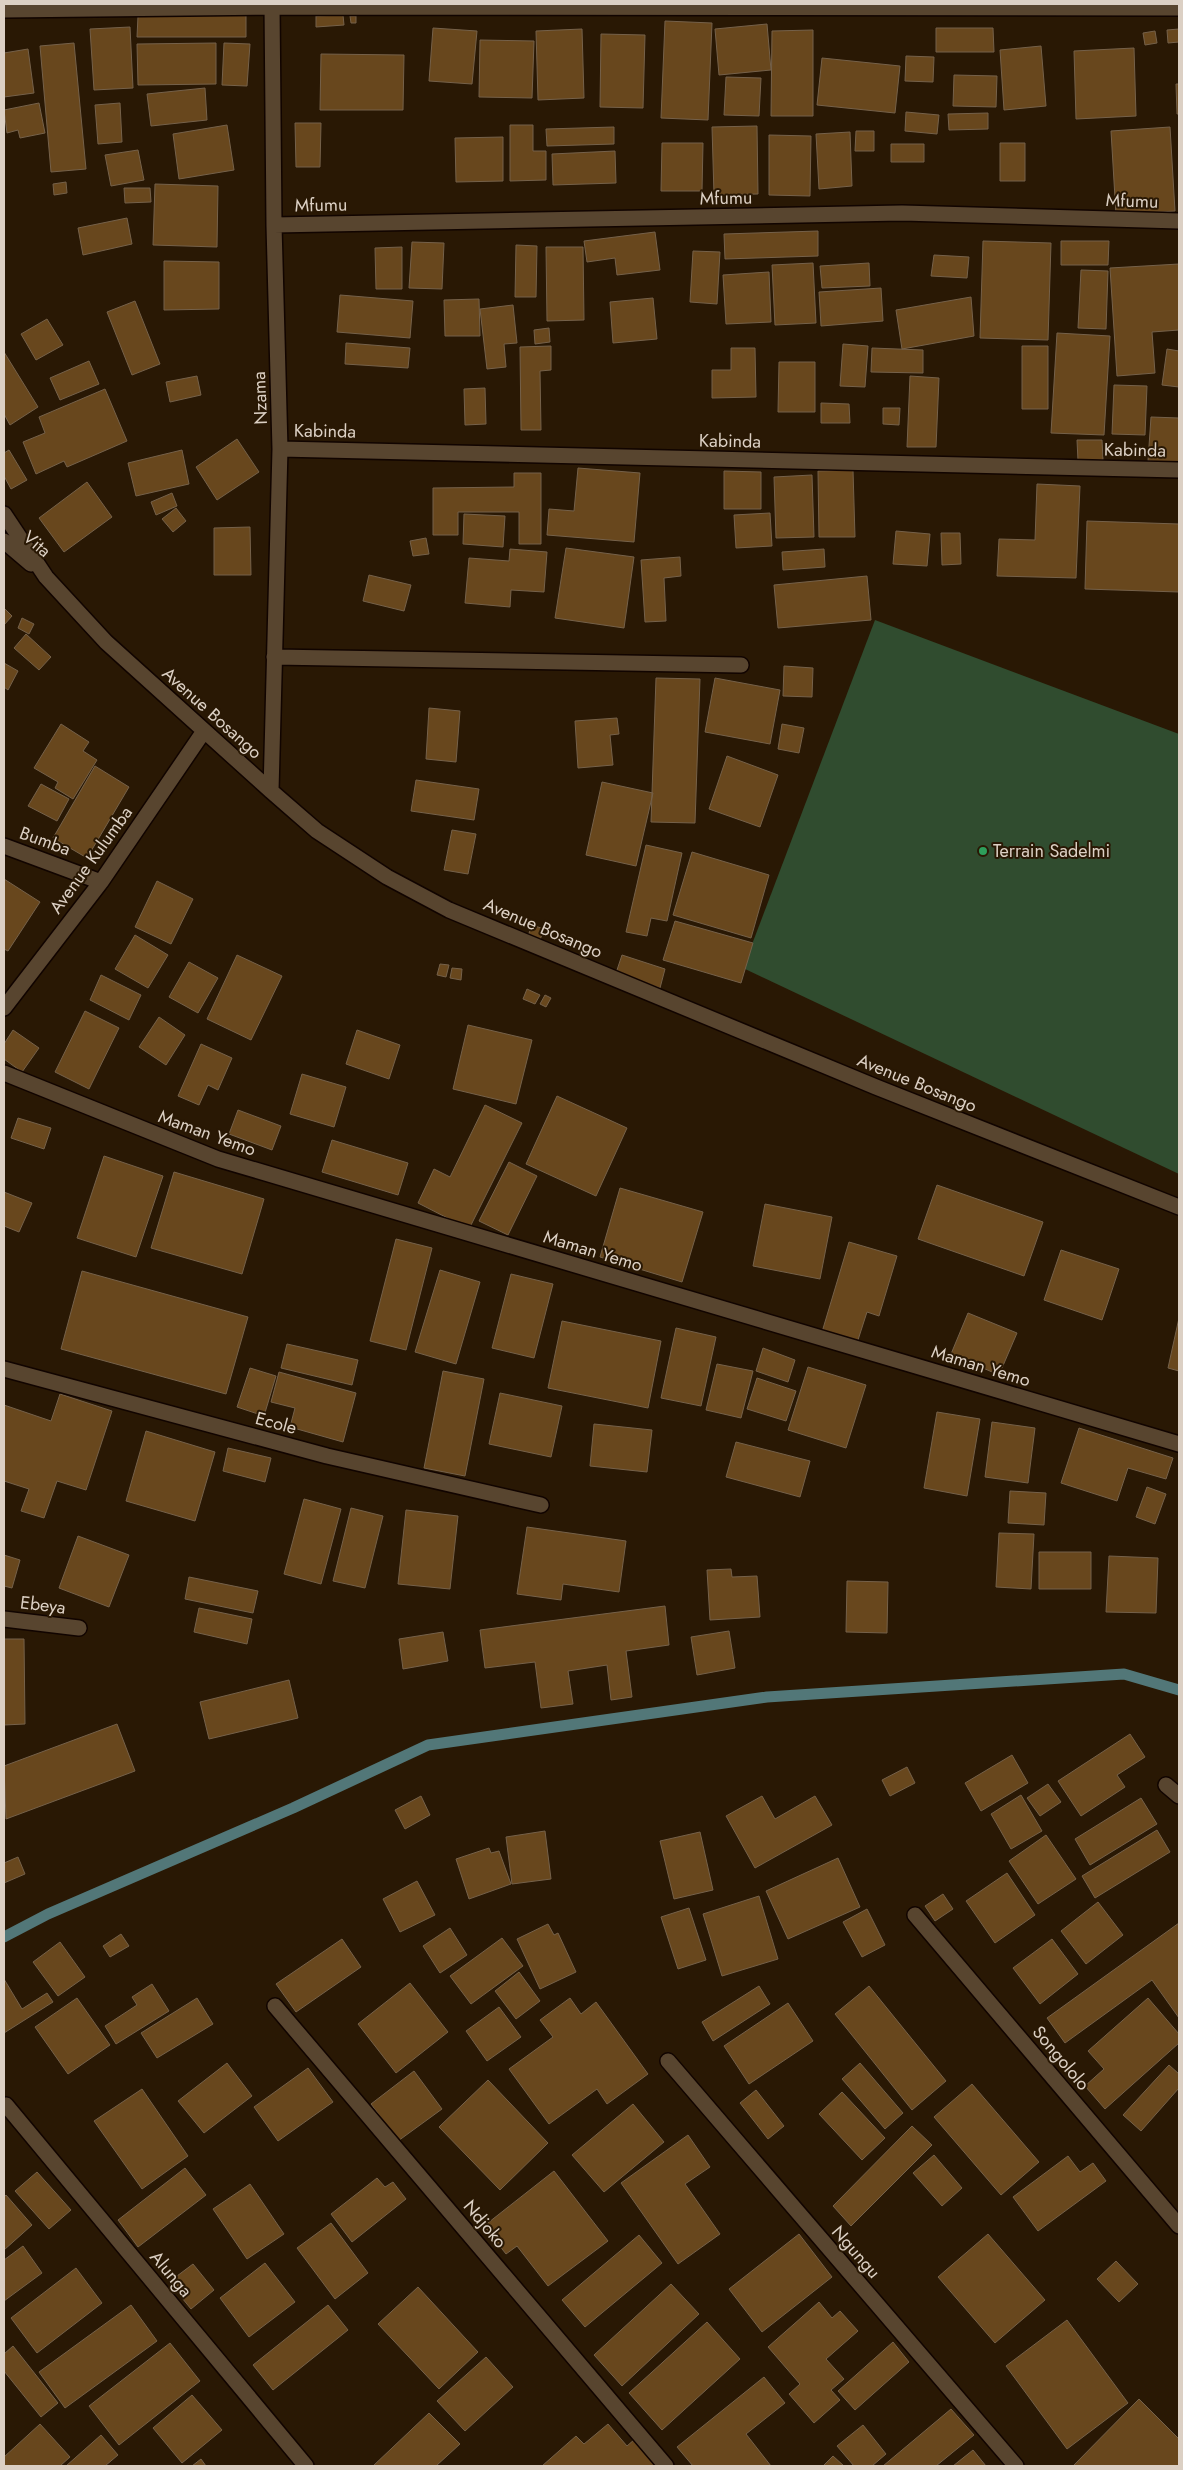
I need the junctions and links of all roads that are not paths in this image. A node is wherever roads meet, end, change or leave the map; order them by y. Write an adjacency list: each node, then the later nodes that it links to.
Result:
1 (272, 5): 2 (street); 3 (street); 5 (street, Nzama)
2 (1179, 8)
3 (4, 10)
4 (1179, 221): 5 (street, Mfumu)
5 (274, 225): 6 (street, Nzama)
6 (280, 449): 7 (street, Kabinda); 11 (street, Nzama)
7 (1179, 470)
8 (4, 514): 10 (street, Avenue Bosango)
9 (4, 541): 10 (street, Vita)
10 (46, 577): 13 (street, Avenue Bosango)
11 (274, 657): 12 (street); 14 (street, Nzama)
12 (741, 665)
13 (204, 731): 14 (street, Avenue Bosango); 16 (street, Avenue Kulumba)
14 (271, 792): 19 (street, Avenue Bosango)
15 (4, 846): 16 (street, Bumba)
16 (101, 882): 17 (street, Avenue Kulumba)
17 (4, 1008)
18 (4, 1073): 21 (street, Maman Yemo)
19 (1179, 1207)
20 (4, 1369): 22 (street, Ecole)
21 (1179, 1444)
22 (541, 1505)
23 (4, 1618): 24 (street, Ebeya)
24 (79, 1628)
25 (1166, 1785): 26 (street)
26 (1179, 1796)
27 (915, 1915): 31 (street, Songololo)
28 (275, 2006): 33 (street, Ndjoko)
29 (668, 2062): 34 (street, Ngungu)
30 (6, 2105): 32 (street, Alunga)
31 (1179, 2226)
32 (306, 2466)
33 (666, 2466)
34 (1016, 2466)

